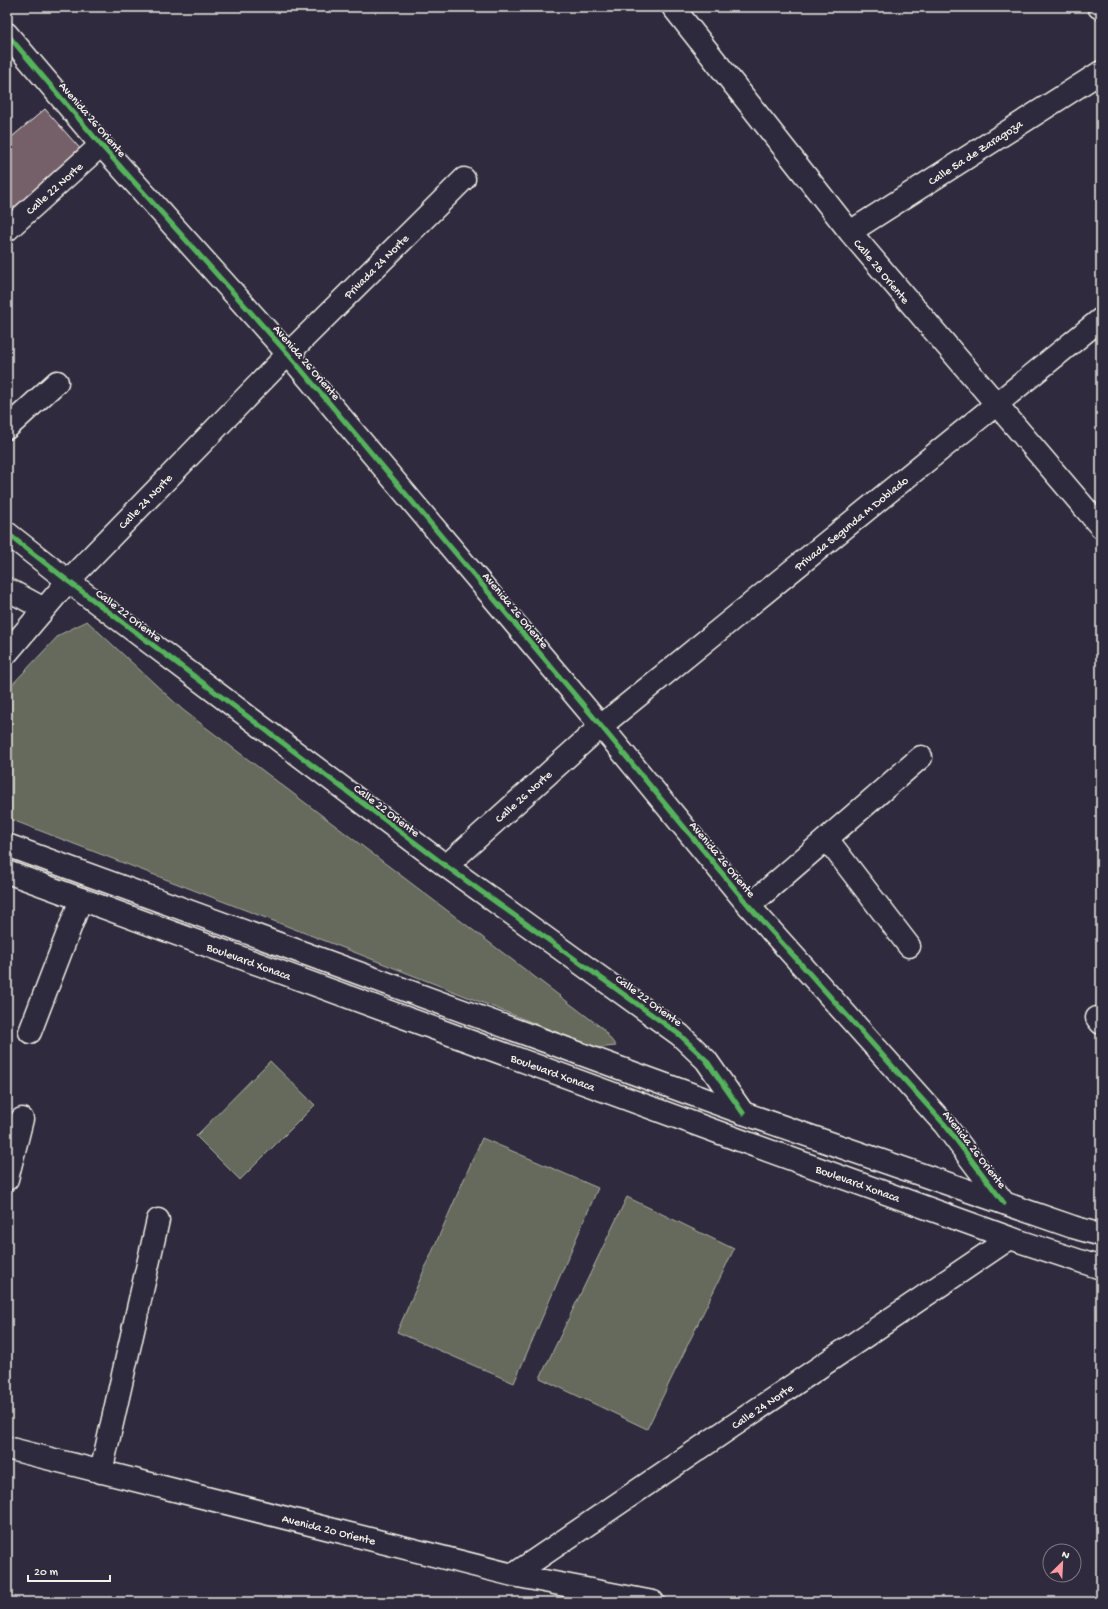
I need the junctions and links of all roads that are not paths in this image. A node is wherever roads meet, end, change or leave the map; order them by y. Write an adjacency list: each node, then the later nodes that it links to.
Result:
1 (673, 7): 7 (street, Calle 28 Oriente)
2 (7, 34): 4 (street, Avenida 26 Oriente)
3 (1101, 72): 7 (street, Calle 5a de Zaragoza)
4 (102, 145): 6 (street, Calle 22 Norte); 9 (street, Avenida 26 Oriente)
5 (464, 179): 9 (street, Privada 24 Norte)
6 (7, 230)
7 (850, 232): 11 (street, Calle 28 Oriente)
8 (1101, 319): 11 (street, Privada Segunda M Doblado)
9 (288, 354): 15 (street, Calle 24 Norte); 19 (street, Avenida 26 Oriente)
10 (57, 382): 12 (street)
11 (996, 404): 13 (street, Calle 28 Oriente); 19 (street, Privada Segunda M Doblado)
12 (7, 428)
13 (1101, 527)
14 (7, 533): 15 (street, Calle 22 Oriente)
15 (68, 581): 17 (street, Calle 24 Norte); 23 (street, Calle 22 Oriente)
16 (7, 590): 17 (street)
17 (44, 609): 18 (street, Calle 24 Norte)
18 (7, 653)
19 (601, 726): 23 (street, Calle 26 Norte); 26 (street, Avenida 26 Oriente)
20 (921, 757): 21 (street)
21 (826, 839): 26 (street); 27 (street)
22 (7, 845): 29 (street)
23 (446, 866): 29 (street, Calle 22 Oriente)
24 (7, 872): 25 (street, Boulevard Xonaca)
25 (81, 899): 28 (street); 35 (street, Boulevard Xonaca)
26 (749, 906): 32 (street, Avenida 26 Oriente)
27 (909, 946)
28 (30, 1032)
29 (743, 1113): 32 (street)
30 (22, 1119): 31 (street)
31 (7, 1179)
32 (1004, 1202): 34 (street)
33 (158, 1220): 38 (street)
34 (1101, 1235)
35 (1010, 1238): 36 (street, Boulevard Xonaca); 39 (street, Calle 24 Norte)
36 (1101, 1268)
37 (7, 1448): 38 (street, Avenida 20 Oriente)
38 (101, 1472): 39 (street, Avenida 20 Oriente)
39 (513, 1575): 40 (street, Avenida 20 Oriente)
40 (653, 1602)

